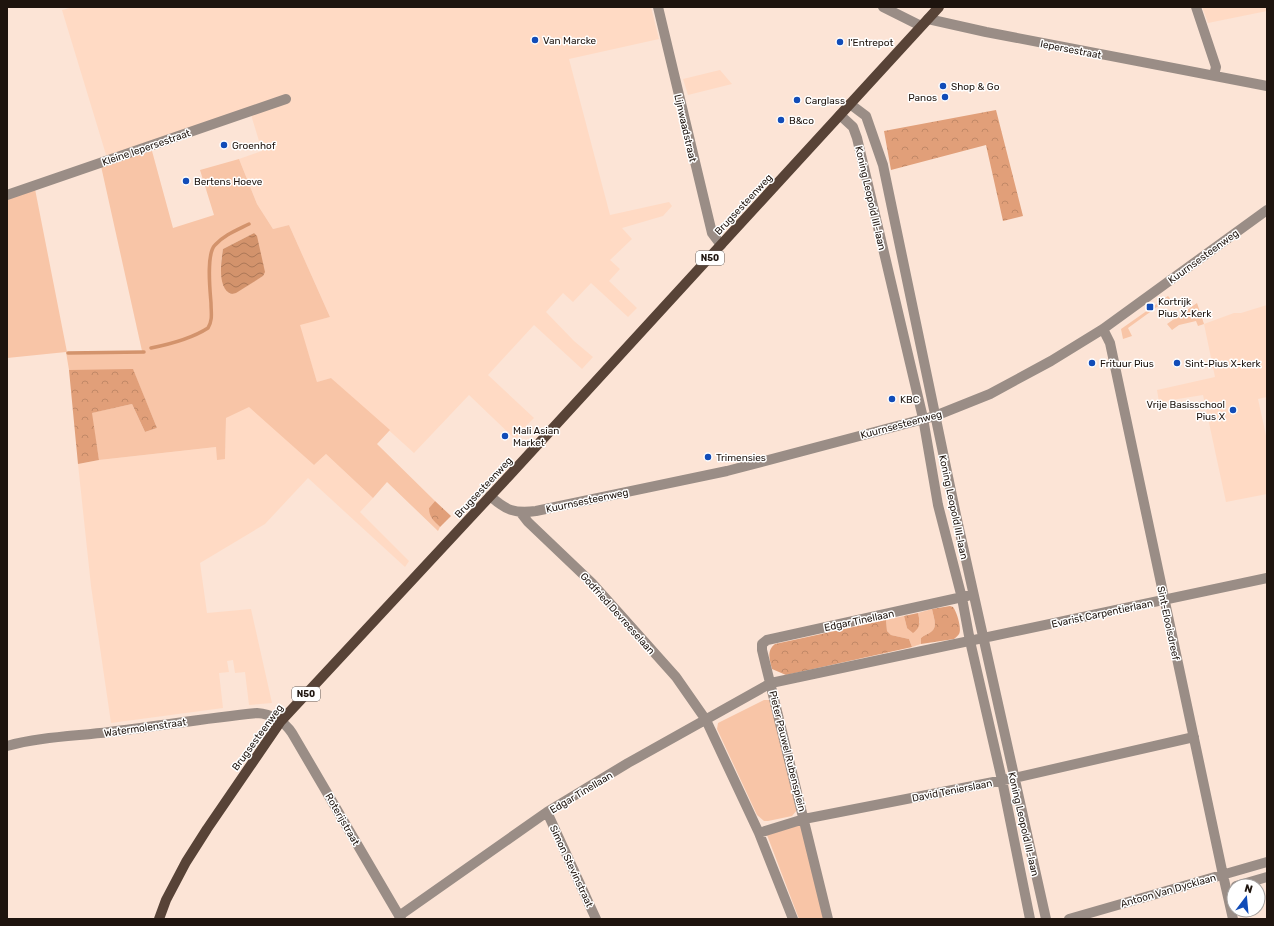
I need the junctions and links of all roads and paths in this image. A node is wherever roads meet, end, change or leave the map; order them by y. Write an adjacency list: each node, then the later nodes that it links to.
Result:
1 (658, 7): 14 (street, Lijnwaadstraat)
2 (883, 7): 6 (street)
3 (940, 7): 5 (main road, Brugsesteenweg / N50)
4 (1196, 7): 7 (street)
5 (928, 19): 6 (main road, Brugsesteenweg / N50); 7 (street, Iepersestraat)
6 (921, 26): 10 (main road, Brugsesteenweg / N50)
7 (1214, 75): 8 (street, Iepersestraat)
8 (1267, 86)
9 (286, 99): 12 (street, Kleine Iepersestraat)
10 (850, 104): 11 (main road, Brugsesteenweg / N50); 16 (street, Koning Leopold III-laan)
11 (840, 115): 14 (main road, Brugsesteenweg / N50); 17 (street, Koning Leopold III-laan)
12 (7, 195)
13 (1267, 210): 15 (street, Kuurnsesteenweg)
14 (721, 245): 18 (main road, Brugsesteenweg / N50)
15 (1103, 329): 16 (street, Kuurnsesteenweg); 23 (street, Sint-Elooisdreef)
16 (935, 416): 17 (street, Kuurnsesteenweg); 21 (street, Koning Leopold III-laan)
17 (923, 418): 19 (street, Kuurnsesteenweg); 22 (street, Koning Leopold III-laan)
18 (490, 496): 19 (street); 28 (main road, Brugsesteenweg / N50)
19 (521, 513): 27 (street, Godfried Devreeselaan)
20 (1267, 578): 23 (street, Evarist Carpentierlaan)
21 (974, 595): 22 (street, Edgar Tinellaan); 24 (street, Koning Leopold III-laan)
22 (962, 598): 25 (street, Koning Leopold III-laan); 26 (street, Edgar Tinellaan)
23 (1164, 599): 24 (street, Evarist Carpentierlaan); 29 (street, Sint-Elooisdreef)
24 (983, 638): 25 (street, Edgar Tinellaan); 31 (street, Koning Leopold III-laan)
25 (970, 641): 26 (street, Edgar Tinellaan); 32 (street, Koning Leopold III-laan)
26 (771, 683): 27 (street, Edgar Tinellaan); 34 (street, Pieter Pauwel Rubensplein)
27 (706, 720): 33 (street, Edgar Tinellaan); 35 (street)
28 (281, 721): 30 (street, Watermolenstraat); 39 (street, Roterijstraat); 40 (main road, Brugsesteenweg / N50)
29 (1194, 737): 31 (street, David Tenierslaan); 37 (street, Sint-Elooisdreef)
30 (7, 746)
31 (1014, 778): 32 (street, David Tenierslaan); 45 (street, Koning Leopold III-laan)
32 (1002, 780): 34 (street, David Tenierslaan); 44 (street, Koning Leopold III-laan)
33 (547, 812): 39 (street, Edgar Tinellaan); 41 (street, Simon Stevinstraat)
34 (804, 819): 35 (street, Pieter Pauwel Rubensplein); 43 (street, Pieter Pauwel Rubensplein)
35 (759, 833): 42 (street)
36 (1267, 862): 37 (street, Antoon Van Dycklaan)
37 (1223, 875): 38 (street, Sint-Elooisdreef); 46 (street, Antoon Van Dycklaan)
38 (1226, 879)
39 (400, 917)
40 (159, 919)
41 (596, 919)
42 (793, 919)
43 (828, 919)
44 (1030, 919)
45 (1046, 919)
46 (1069, 919)

